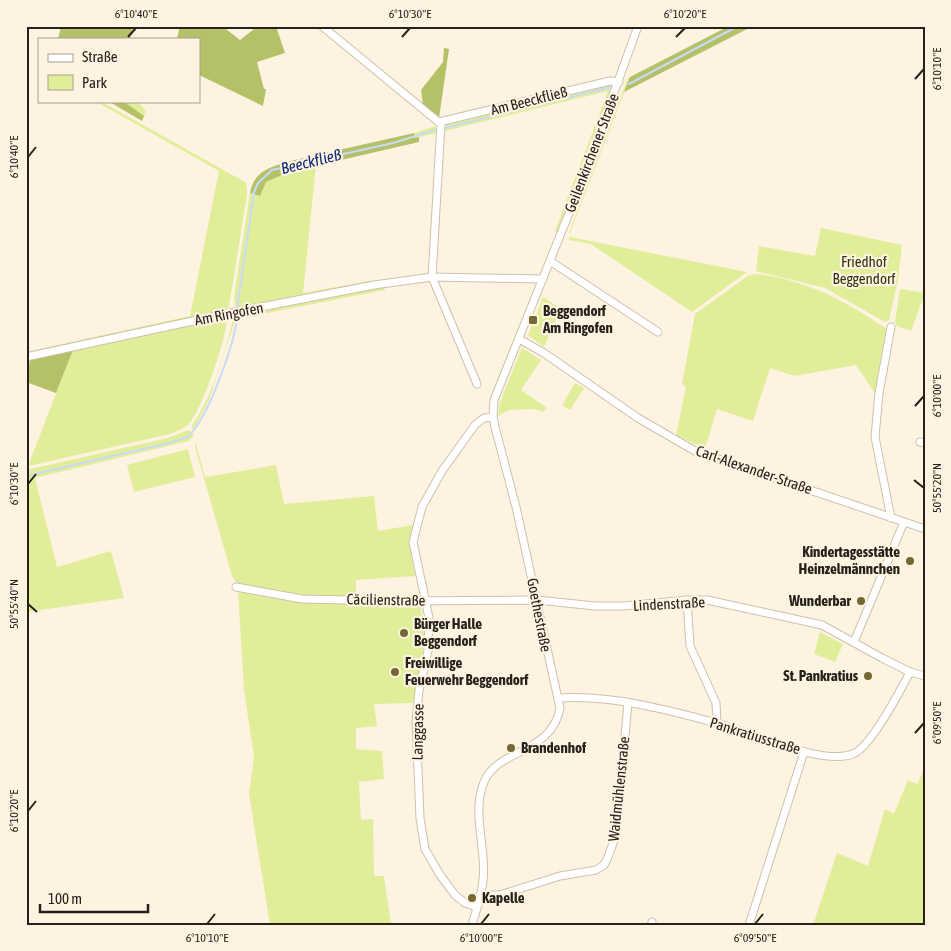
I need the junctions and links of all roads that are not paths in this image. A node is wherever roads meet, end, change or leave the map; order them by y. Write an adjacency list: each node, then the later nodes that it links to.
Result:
1 (322, 26): 4 (street)
2 (638, 26): 3 (street, Geilenkirchener Straße)
3 (619, 82): 4 (street, Am Beeckfließ); 5 (street, Geilenkirchener Straße)
4 (439, 122): 6 (street)
5 (550, 261): 7 (street, Geilenkirchener Straße); 9 (street)
6 (432, 277): 7 (street, Am Ringofen); 11 (street, Am Ringofen); 12 (street)
7 (543, 279): 10 (street, Goethestraße)
8 (891, 327): 14 (street)
9 (658, 332)
10 (519, 338): 13 (street, Goethestraße); 14 (street, Carl-Alexander-Straße)
11 (26, 357)
12 (477, 384)
13 (493, 417): 18 (street, Langgasse); 19 (street, Goethestraße)
14 (891, 518): 15 (street, Carl-Alexander-Straße)
15 (904, 522): 16 (street, Carl-Alexander-Straße); 21 (street)
16 (925, 529)
17 (236, 587): 18 (street, Cäcilienstraße)
18 (425, 600): 19 (street, Cäcilienstraße); 29 (street, Langgasse)
19 (537, 600): 20 (street, Lindenstraße); 24 (street, Goethestraße)
20 (687, 600): 21 (street, Lindenstraße); 26 (street)
21 (854, 642): 22 (street, Lindenstraße)
22 (910, 672): 23 (street, Lindenstraße); 27 (street, Pankratiusstraße)
23 (925, 676)
24 (558, 698): 25 (street, Pankratiusstraße); 28 (street, Goethestraße)
25 (628, 703): 26 (street, Pankratiusstraße); 28 (street, Waidmühlenstraße)
26 (717, 723): 27 (street, Pankratiusstraße)
27 (804, 752): 31 (street)
28 (480, 895): 29 (street, Goethestraße)
29 (477, 907): 30 (street, Goethestraße)
30 (472, 925)
31 (749, 925)

